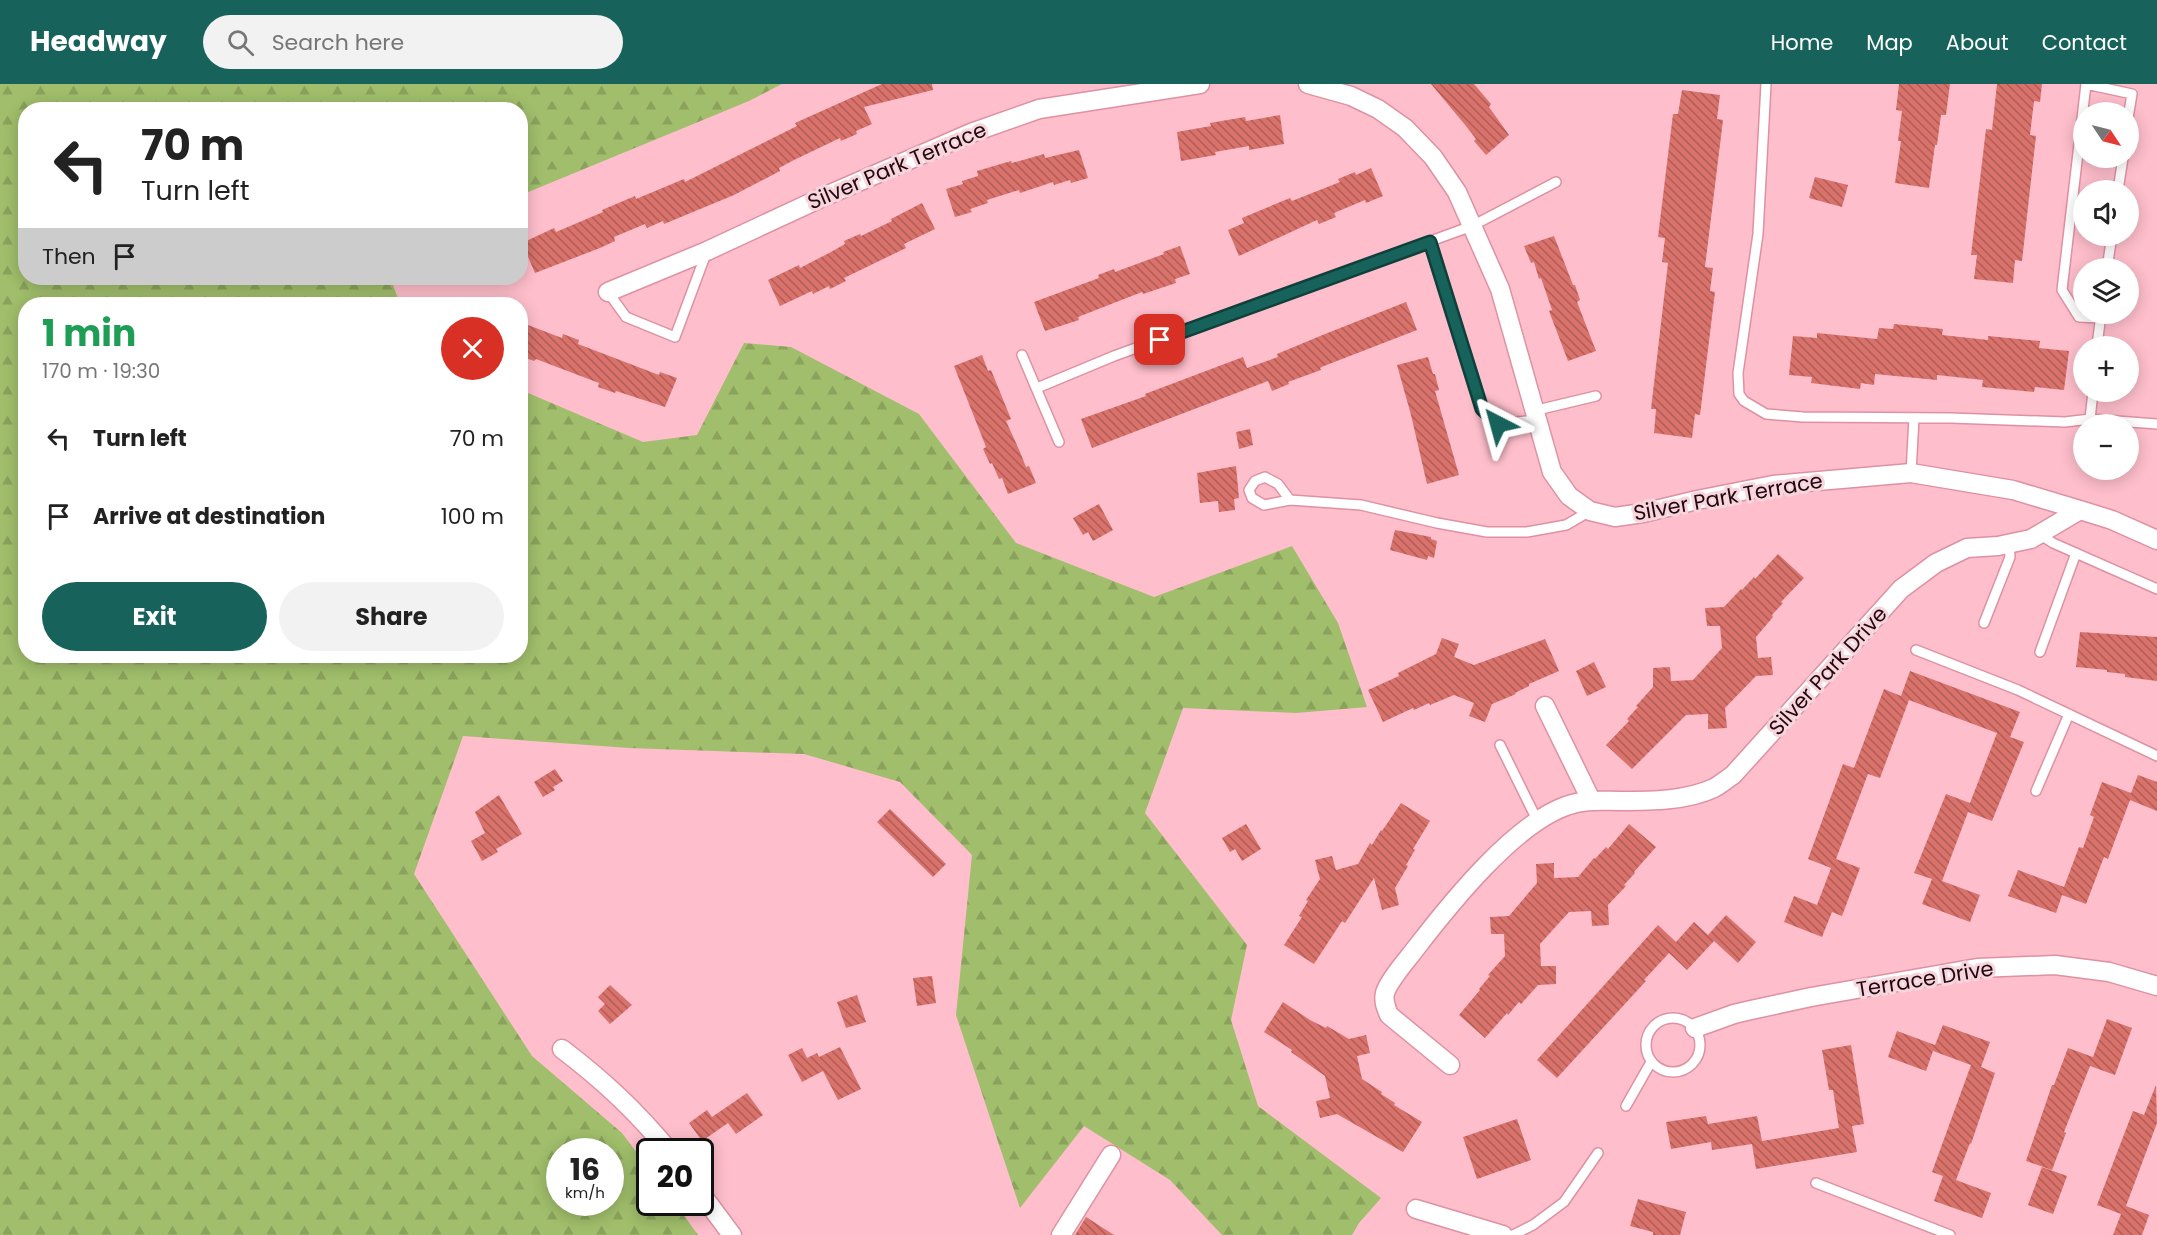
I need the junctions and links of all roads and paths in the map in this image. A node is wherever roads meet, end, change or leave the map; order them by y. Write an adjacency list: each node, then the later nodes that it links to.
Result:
1 (1200, 84): 4 (street, Silver Park Terrace)
2 (1308, 84): 9 (street, Silver Park Terrace)
3 (1766, 84): 18 (lane)
4 (1124, 89): 11 (street, Silver Park Terrace)
5 (2084, 102): 6 (lane)
6 (2131, 102)
7 (2076, 168): 13 (lane)
8 (1556, 182): 9 (lane)
9 (1472, 226): 10 (lane); 17 (street, Silver Park Terrace)
10 (1430, 242): 15 (lane); 17 (lane)
11 (707, 251): 12 (street, Silver Park Terrace); 12 (lane)
12 (608, 292)
13 (2073, 307)
14 (1022, 355): 15 (lane)
15 (1037, 388): 22 (lane)
16 (1596, 396): 17 (lane)
17 (1535, 415): 26 (street, Silver Park Terrace)
18 (1914, 418): 19 (lane); 23 (lane)
19 (2073, 421)
20 (2139, 423): 21 (lane)
21 (2157, 424)
22 (1059, 442)
23 (1911, 473): 25 (street, Silver Park Terrace); 26 (street, Silver Park Terrace)
24 (1290, 500): 26 (lane)
25 (2080, 510): 27 (street, Silver Park Drive); 28 (street)
26 (1590, 511)
27 (2039, 534): 29 (street, Silver Park Drive); 30 (lane)
28 (2157, 540)
29 (2009, 543): 32 (lane); 40 (street, Silver Park Drive)
30 (2076, 554): 31 (lane); 34 (lane)
31 (2157, 589)
32 (1984, 623)
33 (1916, 650): 36 (lane)
34 (2040, 652)
35 (1545, 706): 40 (street)
36 (2069, 714): 38 (lane); 39 (lane)
37 (1500, 745): 41 (lane)
38 (2157, 756)
39 (2036, 790)
40 (1591, 800): 41 (street, Silver Park Drive)
41 (1538, 820): 46 (street, Silver Park Drive)
42 (2157, 986): 43 (street, Terrace Drive)
43 (1695, 1028): 45 (lane); 45 (lane)
44 (562, 1049): 48 (street)
45 (1651, 1062): 47 (lane)
46 (1450, 1065)
47 (1626, 1106)
48 (658, 1138)
49 (1598, 1153): 57 (lane)
50 (1111, 1155): 55 (street)
51 (1816, 1183): 58 (lane)
52 (1416, 1209): 56 (street)
53 (714, 1211): 54 (street)
54 (732, 1235)
55 (1061, 1235)
56 (1503, 1235)
57 (1513, 1235)
58 (1950, 1235)

